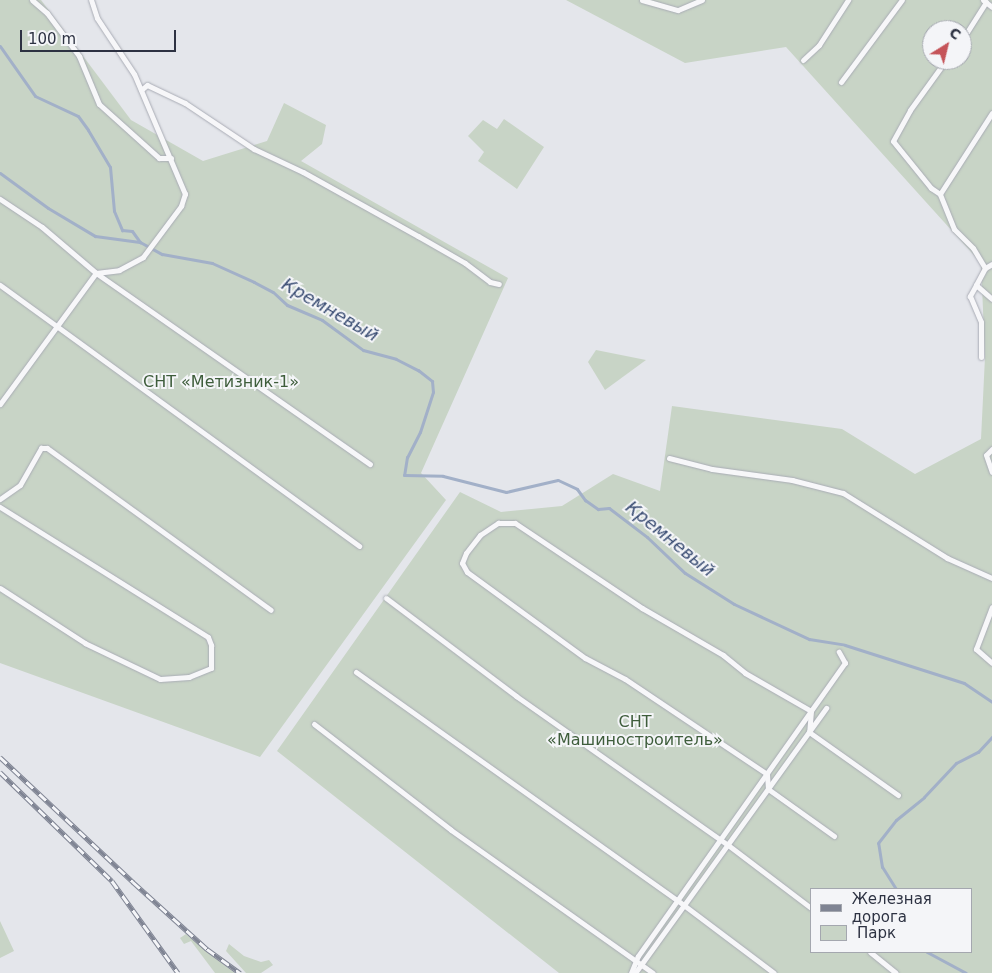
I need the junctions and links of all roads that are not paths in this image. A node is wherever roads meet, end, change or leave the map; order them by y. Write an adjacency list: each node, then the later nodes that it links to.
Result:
1 (32, 0): 15 (lane)
2 (91, 0): 13 (lane)
3 (642, 0): 4 (lane)
4 (702, 0)
5 (848, 0): 10 (lane)
6 (902, 0): 12 (lane)
7 (984, 1): 8 (lane); 9 (lane)
8 (992, 7)
9 (972, 22)
10 (803, 60)
11 (939, 70): 16 (lane)
12 (841, 82)
13 (141, 90): 15 (lane); 21 (lane)
14 (992, 113): 16 (lane)
15 (171, 158): 20 (lane)
16 (940, 194): 19 (lane)
17 (0, 199): 20 (lane)
18 (992, 264): 19 (lane)
19 (985, 268): 23 (lane)
20 (96, 273): 25 (lane); 30 (lane)
21 (499, 284)
22 (0, 285): 25 (lane)
23 (976, 285): 24 (lane); 26 (lane)
24 (992, 299)
25 (57, 326): 27 (lane); 34 (lane)
26 (981, 356)
27 (0, 404)
28 (992, 449): 31 (lane)
29 (669, 458): 35 (lane)
30 (370, 464)
31 (992, 472)
32 (0, 500): 39 (lane)
33 (0, 507): 36 (lane)
34 (360, 546)
35 (992, 578)
36 (0, 588)
37 (386, 598): 51 (lane)
38 (992, 607): 41 (lane)
39 (271, 610)
40 (839, 652): 44 (lane)
41 (992, 662)
42 (356, 672): 53 (lane)
43 (826, 708): 46 (lane)
44 (811, 711): 46 (lane); 47 (lane); 47 (lane)
45 (314, 724): 57 (lane)
46 (808, 732): 48 (lane); 49 (lane)
47 (767, 774): 48 (lane); 51 (lane)
48 (768, 789): 50 (lane); 52 (lane)
49 (898, 795)
50 (834, 836)
51 (722, 840): 52 (lane); 53 (lane)
52 (728, 845): 54 (lane); 55 (lane)
53 (677, 900): 54 (lane); 57 (lane)
54 (683, 906): 58 (lane); 62 (lane)
55 (810, 907)
56 (871, 953): 63 (lane)
57 (636, 959): 58 (lane); 59 (lane)
58 (641, 965): 60 (lane); 61 (lane)
59 (631, 973)
60 (635, 973)
61 (654, 973)
62 (774, 973)
63 (896, 973)

